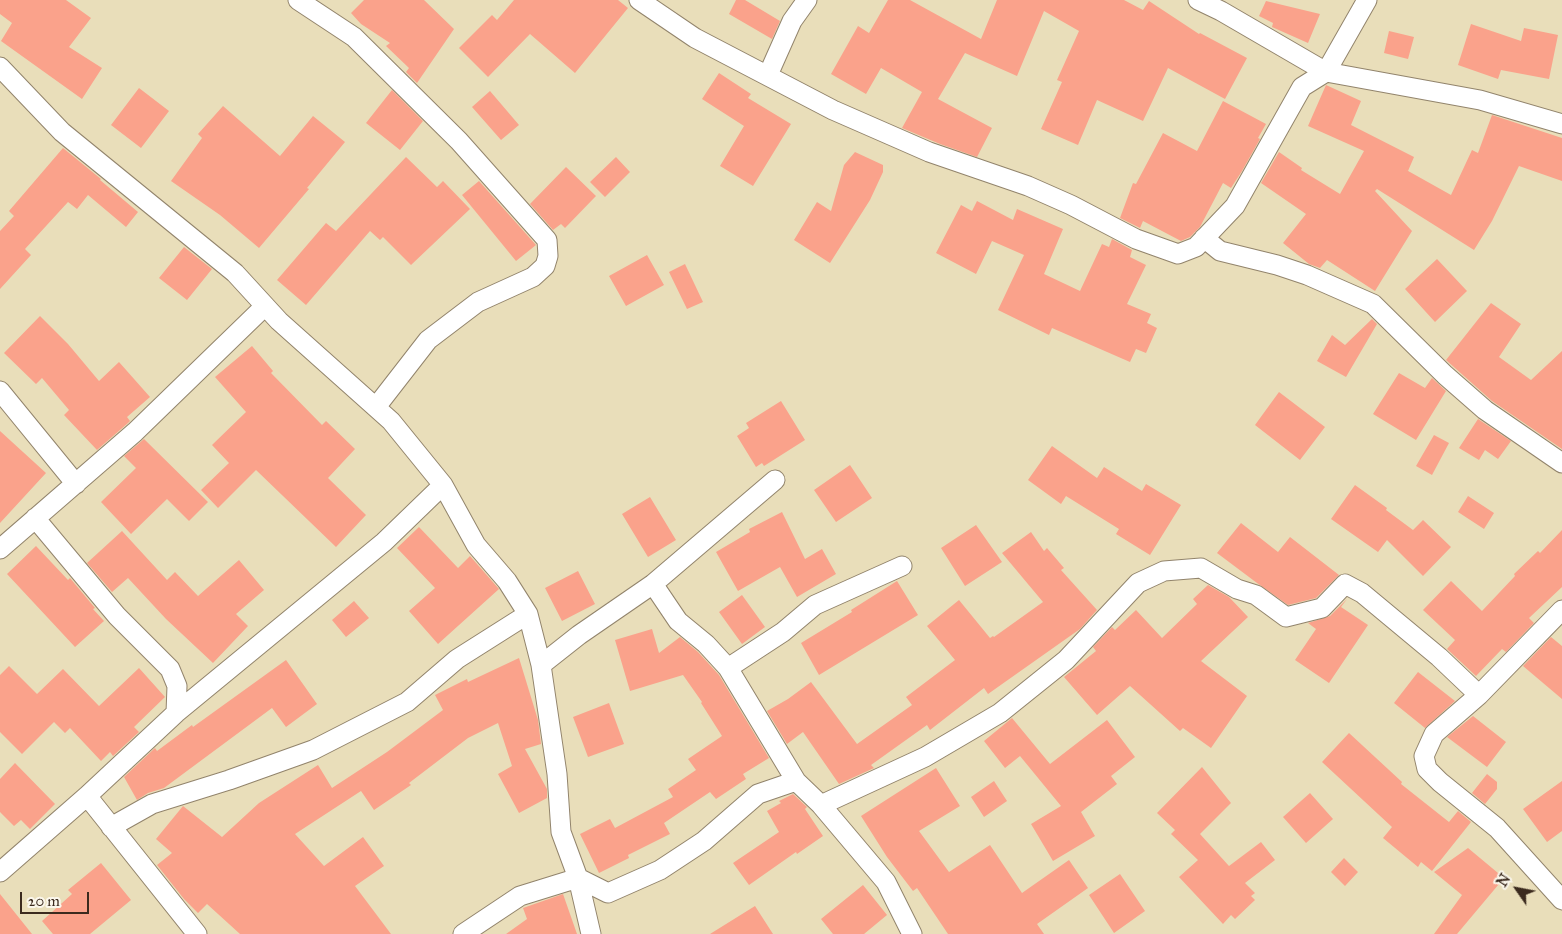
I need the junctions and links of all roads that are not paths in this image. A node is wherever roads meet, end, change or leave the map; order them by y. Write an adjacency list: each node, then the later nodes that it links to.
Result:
1 (298, 0): 13 (street)
2 (639, 0): 8 (street)
3 (807, 0): 8 (street)
4 (1198, 0): 7 (street)
5 (1367, 0): 7 (street)
6 (0, 67): 11 (street)
7 (1326, 72): 9 (street); 10 (street)
8 (768, 75): 10 (street)
9 (1562, 124)
10 (1204, 238): 14 (street)
11 (265, 306): 13 (street); 16 (street)
12 (0, 391): 16 (street)
13 (376, 407): 17 (street)
14 (1562, 463)
15 (775, 480): 21 (street)
16 (76, 484): 18 (street)
17 (443, 485): 23 (street); 27 (street)
18 (35, 518): 19 (street); 27 (street)
19 (0, 549)
20 (902, 566): 25 (street)
21 (653, 584): 24 (street); 25 (street)
22 (1562, 610): 26 (street)
23 (528, 614): 24 (street); 31 (street)
24 (541, 666): 33 (street)
25 (728, 668): 28 (street)
26 (1479, 695): 30 (street); 34 (street)
27 (176, 713): 29 (street)
28 (796, 781): 30 (street); 33 (street)
29 (87, 796): 31 (street); 32 (street)
30 (821, 805): 38 (street)
31 (111, 827): 35 (street)
32 (0, 872)
33 (578, 878): 36 (street); 37 (street)
34 (1562, 900)
35 (197, 934)
36 (463, 934)
37 (591, 934)
38 (912, 934)

